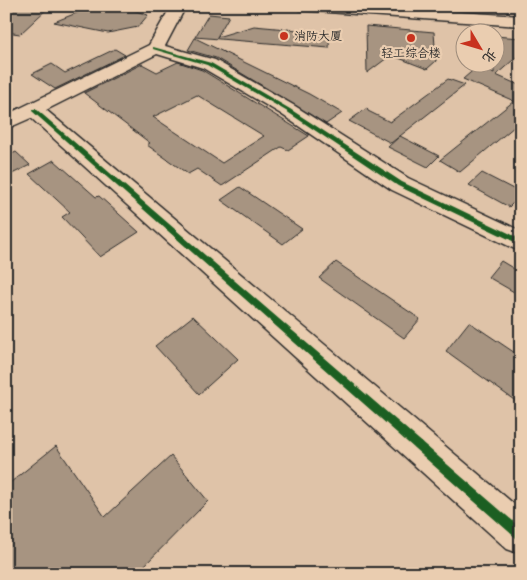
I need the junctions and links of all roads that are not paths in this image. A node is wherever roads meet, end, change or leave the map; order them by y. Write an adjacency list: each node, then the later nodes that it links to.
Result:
1 (179, 6): 6 (street)
2 (300, 6): 5 (street)
3 (432, 6): 4 (street)
4 (521, 13)
5 (521, 22)
6 (155, 48): 7 (street); 9 (street)
7 (34, 110): 8 (street); 10 (street)
8 (6, 123)
9 (521, 242)
10 (521, 535)

